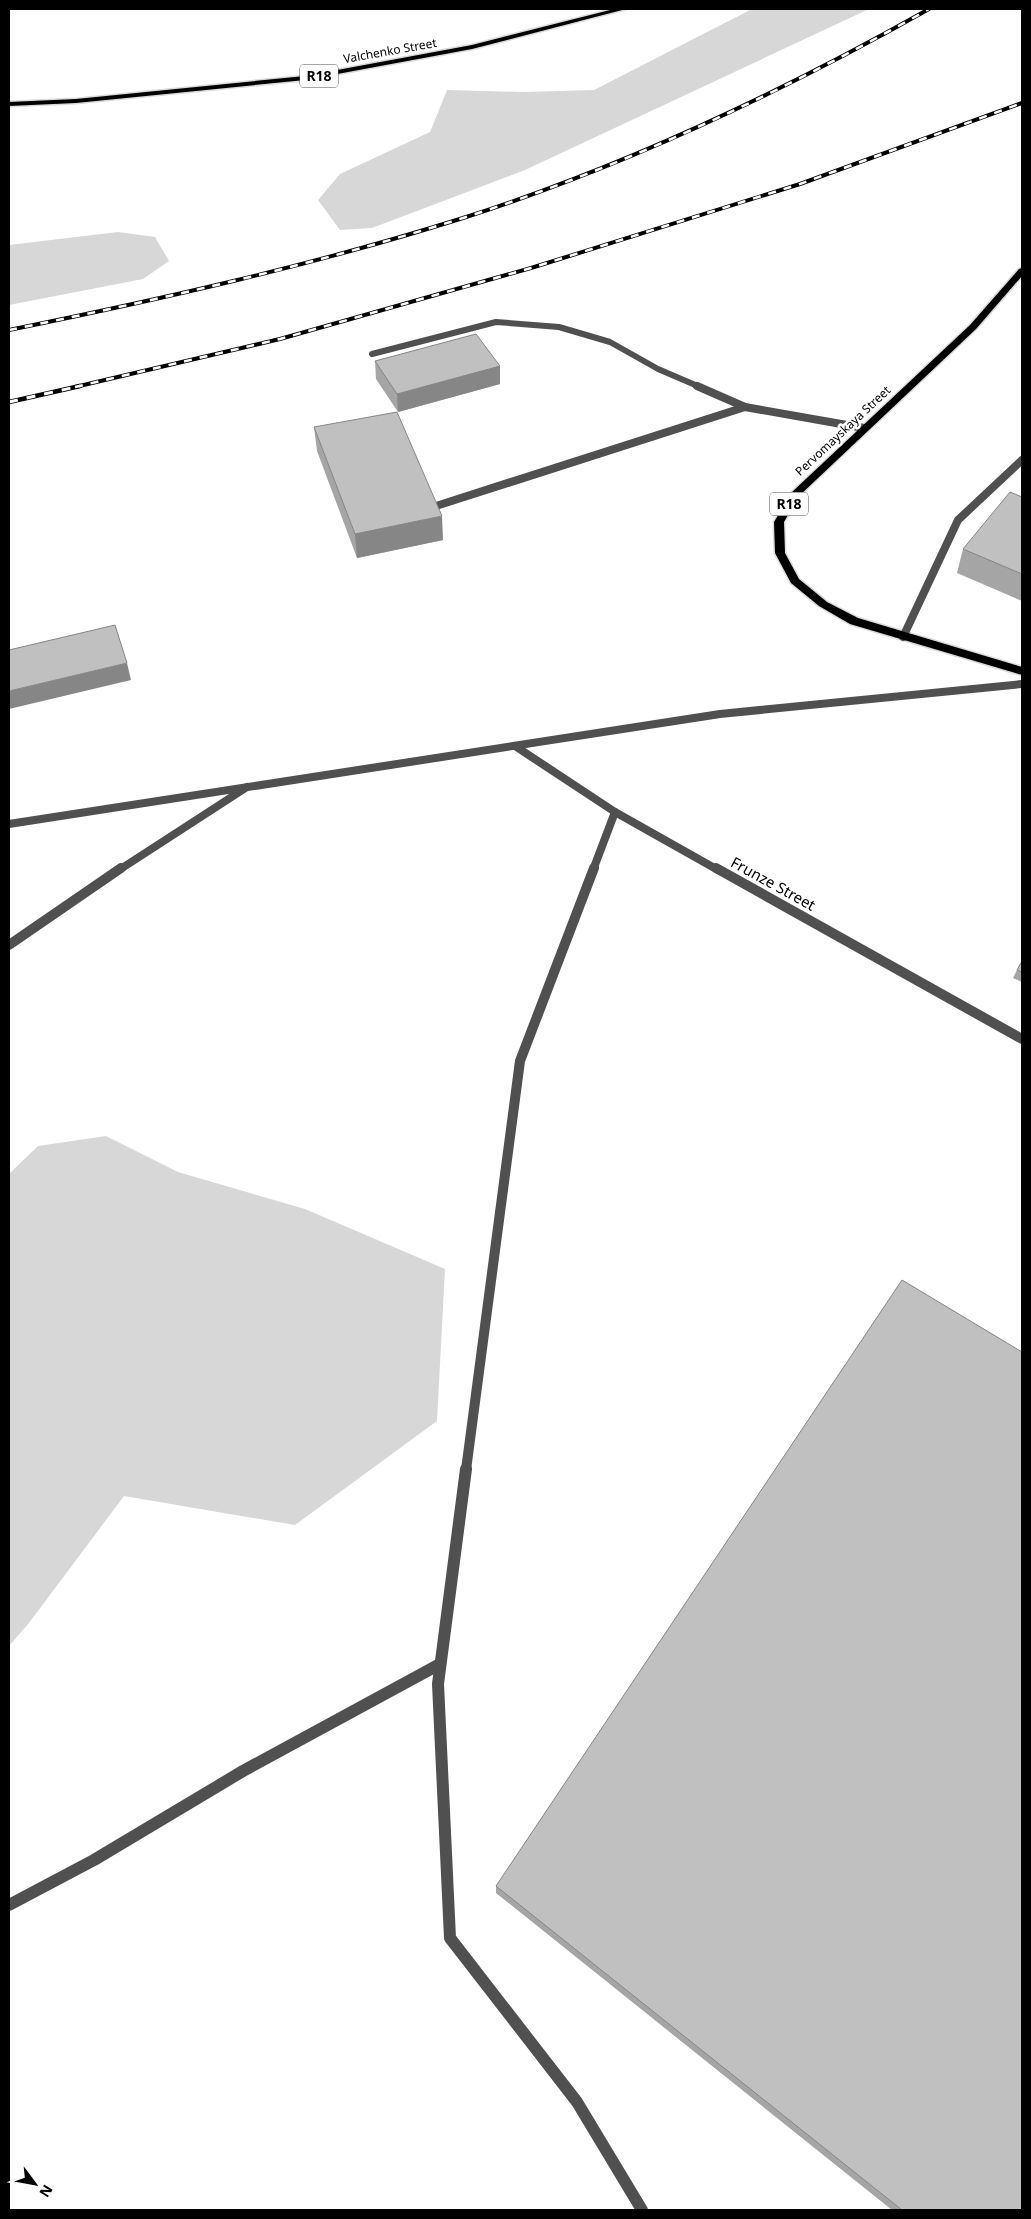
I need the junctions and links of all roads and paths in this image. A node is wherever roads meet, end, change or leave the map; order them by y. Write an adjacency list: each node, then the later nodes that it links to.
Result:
1 (622, 9): 2 (main road, Valchenko Street / R18)
2 (9, 104)
3 (1022, 271): 6 (main road, Pervomayskaya Street / R18)
4 (372, 354): 5 (street)
5 (745, 407): 6 (street); 8 (street)
6 (864, 428): 9 (main road, Pervomayskaya Street / R18)
7 (1022, 460): 9 (street)
8 (436, 506)
9 (902, 637): 10 (main road, Pervomayskaya Street / R18)
10 (1022, 670)
11 (1022, 684): 12 (street)
12 (515, 746): 13 (street); 14 (street, Frunze Street)
13 (247, 787): 15 (street); 16 (street)
14 (615, 812): 17 (street, Frunze Street); 18 (street)
15 (9, 824)
16 (9, 945)
17 (1022, 1039)
18 (440, 1664): 19 (street); 20 (street)
19 (9, 1905)
20 (642, 2210)

